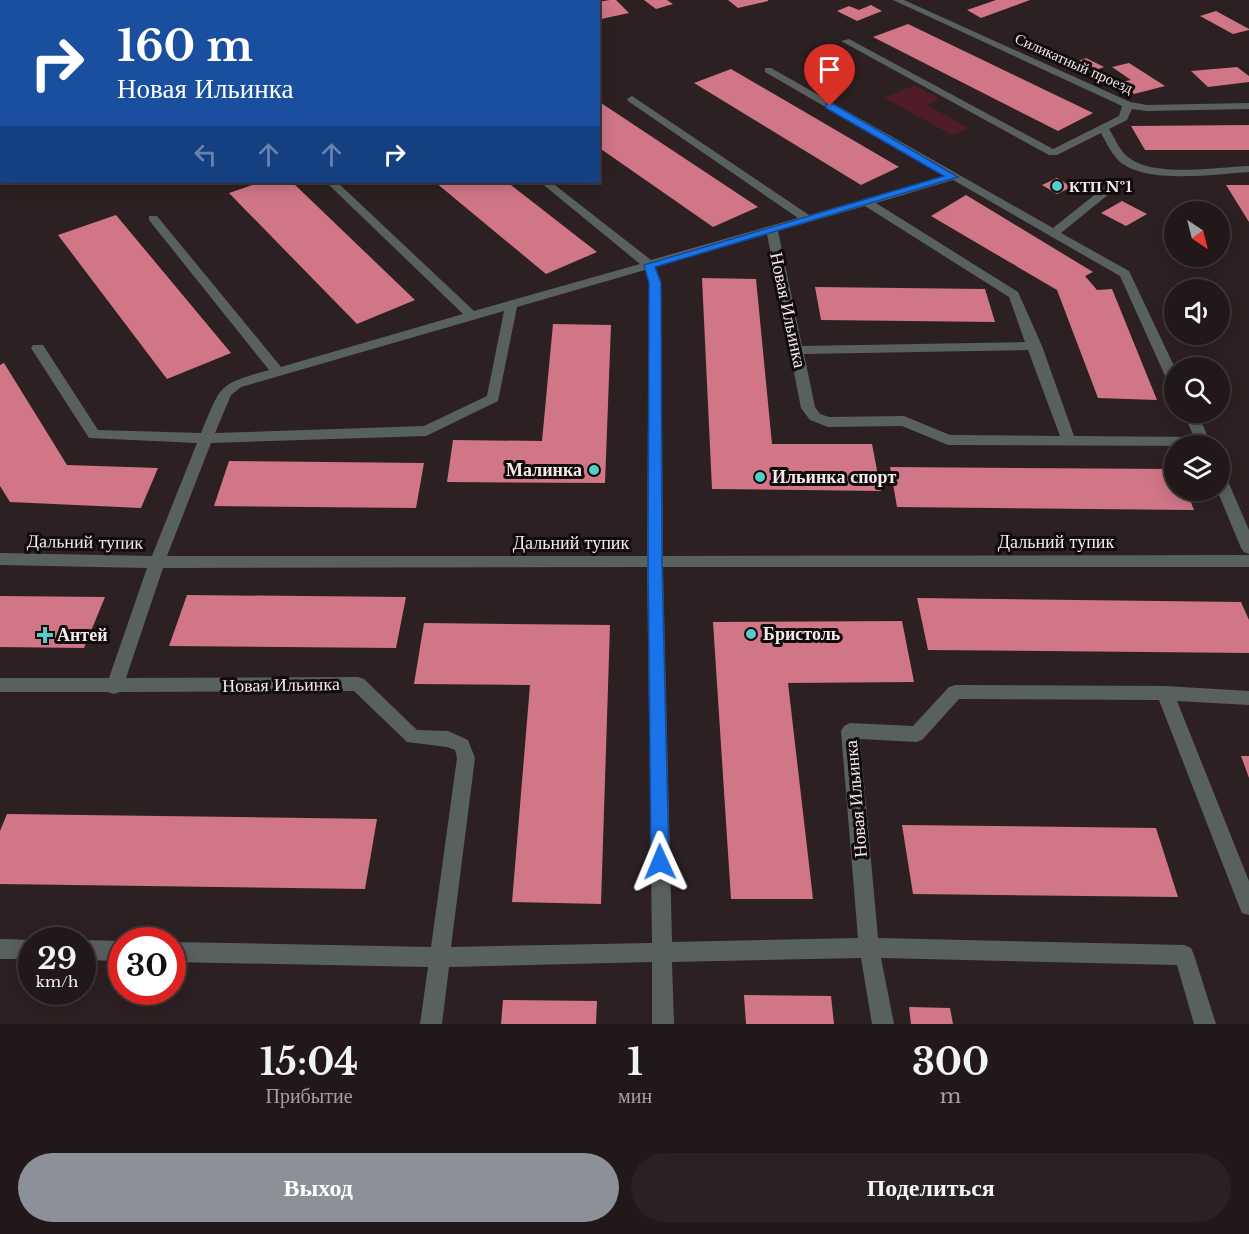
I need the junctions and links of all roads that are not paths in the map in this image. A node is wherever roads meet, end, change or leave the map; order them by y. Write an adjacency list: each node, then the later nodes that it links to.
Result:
1 (902, 1): 5 (street, Силикатный проезд)
2 (846, 42): 7 (street)
3 (768, 70): 9 (street)
4 (632, 99): 15 (street)
5 (1128, 105): 6 (street, Силикатный проезд); 7 (street)
6 (1249, 106)
7 (1104, 129): 8 (street)
8 (1249, 169)
9 (953, 177): 13 (street, Новая Ильинка); 17 (street)
10 (332, 183): 20 (street)
11 (546, 183): 18 (street)
12 (1111, 187): 17 (street)
13 (867, 202): 15 (street, Новая Ильинка); 21 (street)
14 (153, 218): 25 (street)
15 (807, 219): 16 (street, Новая Ильинка)
16 (772, 230): 18 (street, Новая Ильинка); 23 (street, Новая Ильинка)
17 (1054, 232): 24 (street)
18 (649, 265): 19 (street, Новая Ильинка); 34 (street)
19 (511, 305): 20 (street, Новая Ильинка); 26 (street)
20 (472, 316): 25 (street, Новая Ильинка)
21 (1035, 346): 23 (street); 27 (street)
22 (38, 348): 26 (street)
23 (798, 350): 27 (street, Новая Ильинка)
24 (1164, 358)
25 (278, 372): 26 (street, Новая Ильинка)
26 (206, 438): 33 (street, Новая Ильинка)
27 (1069, 441): 28 (street, Новая Ильинка)
28 (1164, 443)
29 (1229, 501): 30 (street)
30 (1249, 548)
31 (0, 560): 33 (street, Дальний тупик)
32 (1249, 561): 34 (street, Дальний тупик)
33 (157, 562): 34 (street, Дальний тупик); 36 (street, Новая Ильинка)
34 (655, 563): 44 (street)
35 (0, 685): 36 (street, Новая Ильинка)
36 (114, 687): 45 (street, Новая Ильинка)
37 (1165, 693): 38 (street, Новая Ильинка); 39 (street); 40 (street, Новая Ильинка)
38 (1249, 698)
39 (1249, 906)
40 (869, 948): 44 (street); 48 (street, Новая Ильинка); 49 (street)
41 (0, 949): 42 (street)
42 (18, 950)
43 (186, 952): 45 (street)
44 (661, 954): 45 (street); 47 (street)
45 (440, 957): 46 (street, Новая Ильинка)
46 (431, 1024)
47 (663, 1024)
48 (883, 1024)
49 (1205, 1024)

